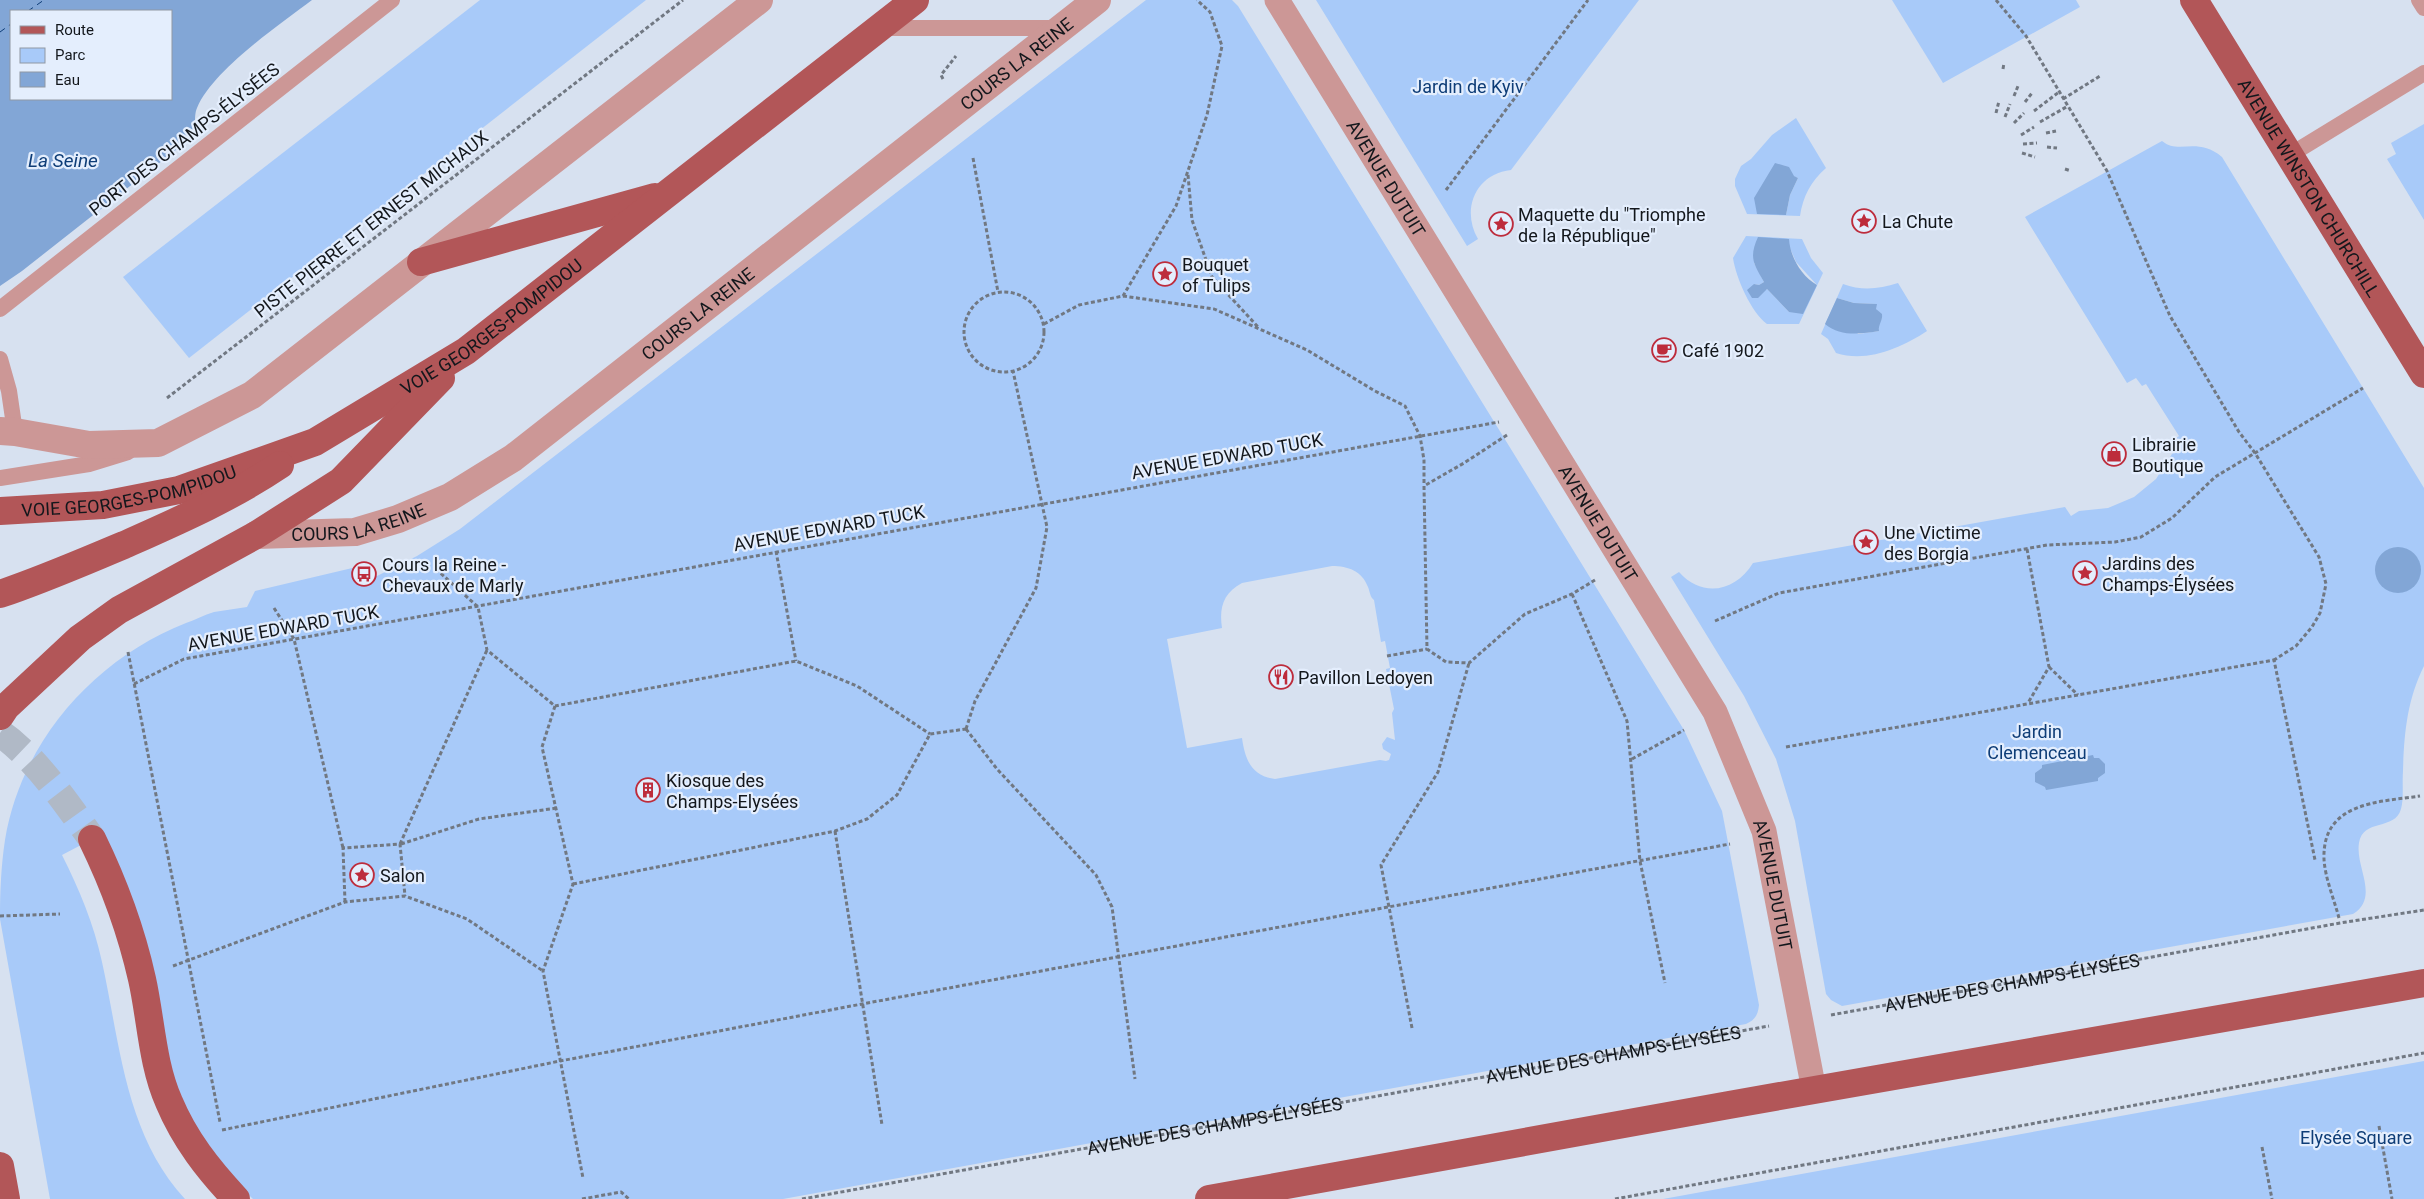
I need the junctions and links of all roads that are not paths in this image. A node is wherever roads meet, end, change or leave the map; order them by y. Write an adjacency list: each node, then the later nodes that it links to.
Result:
1 (759, 0): 14 (street)
2 (916, 0): 9 (main road, VOIE GEORGES-POMPIDOU)
3 (1097, 0): 10 (street, COURS LA REINE)
4 (1277, 0): 29 (street, AVENUE DUTUIT)
5 (2194, 0): 12 (main road, AVENUE WINSTON CHURCHILL)
6 (2419, 0): 8 (lane)
7 (383, 3): 15 (lane, PORT DES CHAMPS-ÉLYSÉES)
8 (2424, 8)
9 (880, 28): 10 (lane); 13 (main road, VOIE GEORGES-POMPIDOU)
10 (1060, 28): 24 (street, COURS LA REINE)
11 (2424, 73): 12 (lane)
12 (2290, 155): 18 (main road, AVENUE WINSTON CHURCHILL)
13 (669, 193): 14 (main road); 16 (main road, VOIE GEORGES-POMPIDOU)
14 (421, 262): 21 (street)
15 (0, 309)
16 (466, 351): 20 (main road, VOIE GEORGES-POMPIDOU); 24 (main road, COURS LA REINE)
17 (0, 359): 19 (lane)
18 (2424, 374)
19 (8, 431): 21 (street)
20 (315, 442): 23 (main road, VOIE GEORGES-POMPIDOU); 25 (main road)
21 (158, 443): 22 (lane)
22 (0, 478)
23 (0, 511)
24 (256, 535): 26 (main road, COURS LA REINE)
25 (0, 594)
26 (0, 716)
27 (92, 840): 32 (main road)
28 (2424, 983): 29 (main road)
29 (1814, 1090): 33 (main road)
30 (0, 1166): 31 (main road)
31 (6, 1199)
32 (236, 1199)
33 (1209, 1199)

